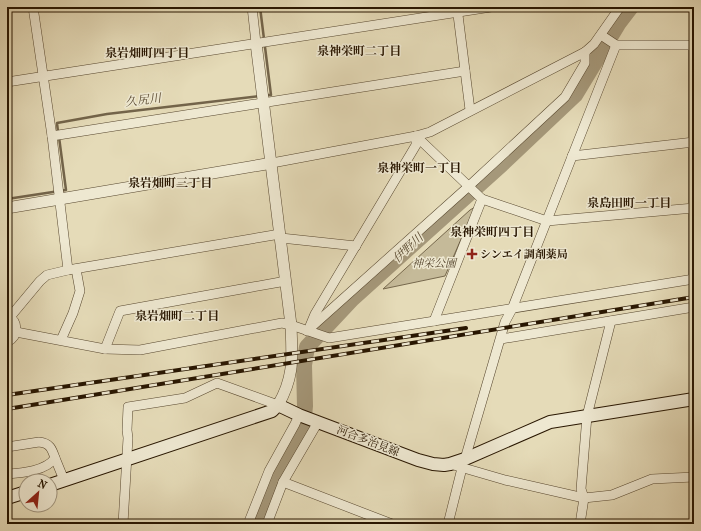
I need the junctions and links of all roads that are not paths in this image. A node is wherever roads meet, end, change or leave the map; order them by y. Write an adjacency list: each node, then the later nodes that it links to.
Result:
1 (33, 7): 12 (street)
2 (252, 7): 7 (street)
3 (491, 7): 5 (street)
4 (620, 7): 6 (street)
5 (458, 10): 7 (street); 11 (street)
6 (601, 35): 8 (street); 10 (street)
7 (256, 43): 12 (street); 14 (street)
8 (616, 45): 9 (street); 19 (street)
9 (693, 45): 18 (street)
10 (585, 52): 15 (street); 21 (street)
11 (465, 71): 14 (street); 15 (street)
12 (44, 77): 13 (street); 16 (street)
13 (7, 82)
14 (264, 102): 16 (street); 20 (street)
15 (470, 110): 17 (street)
16 (52, 136): 22 (street)
17 (416, 136): 20 (street); 21 (street); 28 (street)
18 (693, 142): 19 (street); 25 (street)
19 (572, 156): 26 (street)
20 (272, 163): 22 (street); 27 (street)
21 (469, 186): 23 (street); 38 (street)
22 (59, 199): 24 (street); 29 (street)
23 (482, 199): 26 (street); 35 (street)
24 (7, 208)
25 (693, 208): 26 (street); 30 (street)
26 (547, 221): 33 (street)
27 (281, 236): 28 (street); 29 (street); 31 (street)
28 (356, 246): 38 (street)
29 (72, 270): 34 (street); 41 (street)
30 (693, 279): 33 (street)
31 (286, 281): 37 (street); 43 (street)
32 (694, 307): 36 (street)
33 (512, 309): 35 (street); 40 (street)
34 (9, 316): 39 (street)
35 (434, 321): 38 (street)
36 (611, 321): 40 (street); 47 (street)
37 (292, 325): 38 (street); 43 (street); 45 (street)
38 (307, 331)
39 (16, 332): 41 (street); 42 (street)
40 (501, 339): 52 (street)
41 (61, 340): 43 (street)
42 (7, 342)
43 (105, 349)
44 (694, 399): 47 (main road, 河合多治見線)
45 (278, 405): 46 (main road, 河合多治見線); 51 (main road); 51 (street)
46 (299, 415): 48 (main road, 河合多治見線); 63 (street)
47 (587, 416): 52 (main road, 河合多治見線); 61 (street)
48 (315, 421): 52 (main road, 河合多治見線); 58 (street)
49 (7, 448): 50 (street)
50 (55, 458): 53 (street); 56 (street)
51 (127, 460): 56 (main road); 62 (street)
52 (464, 464): 61 (street); 66 (street)
53 (12, 474): 55 (street)
54 (694, 477): 61 (street)
55 (7, 478)
56 (64, 480): 57 (main road)
57 (58, 482)
58 (283, 482): 64 (street); 65 (street)
59 (18, 495): 60 (main road)
60 (7, 498)
61 (584, 498): 67 (street)
62 (123, 524)
63 (248, 524)
64 (267, 524)
65 (392, 524)
66 (448, 524)
67 (580, 524)

